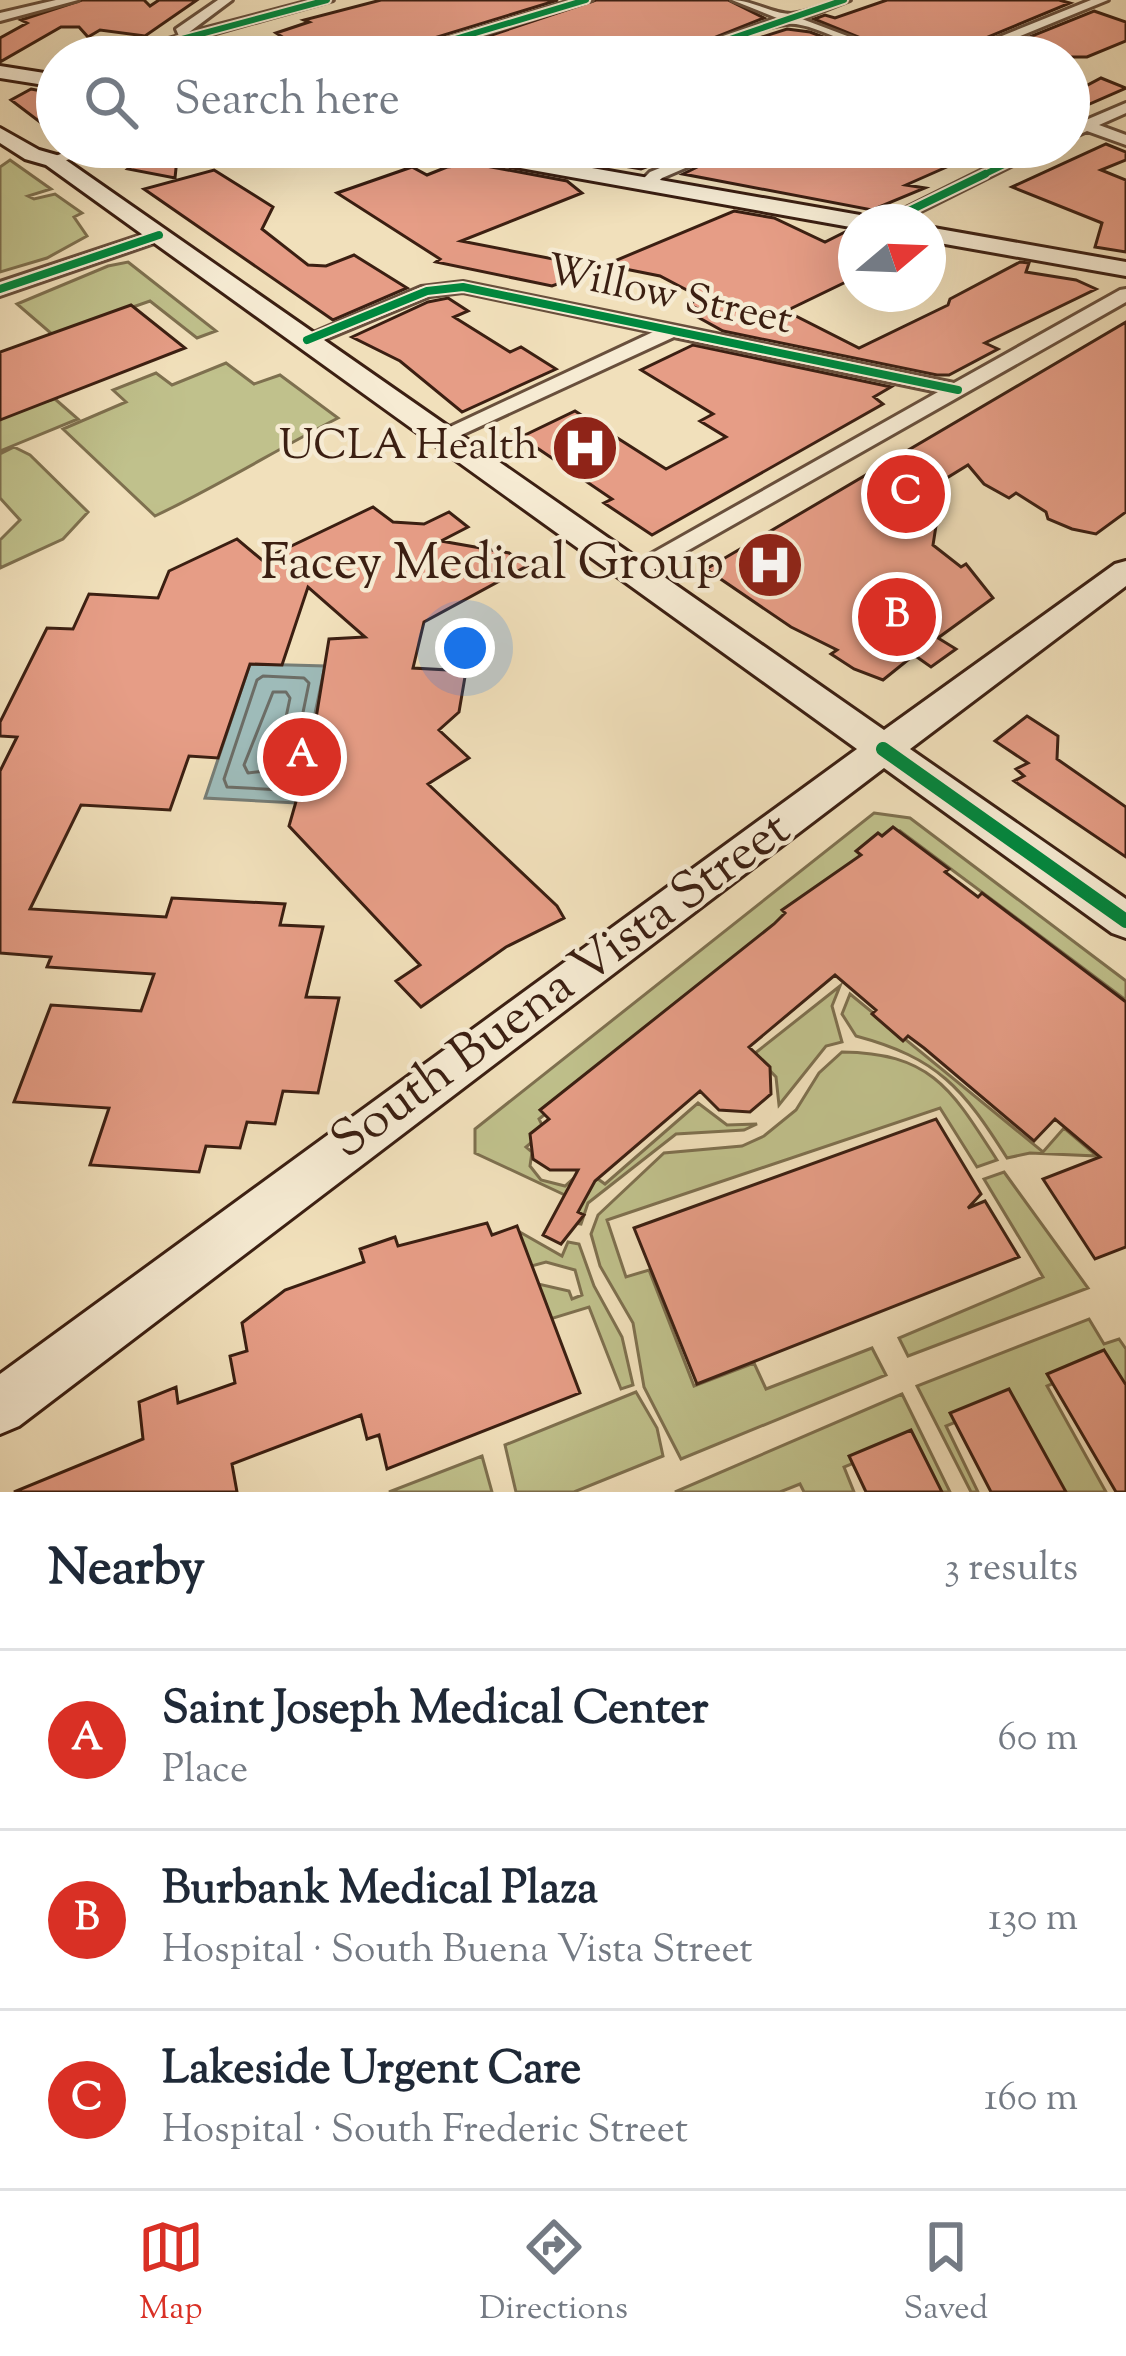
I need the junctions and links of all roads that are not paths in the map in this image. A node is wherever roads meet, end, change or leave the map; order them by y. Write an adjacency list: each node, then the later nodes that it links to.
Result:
1 (72, 0): 9 (street)
2 (226, 0): 11 (street)
3 (327, 0): 8 (street)
4 (586, 0): 13 (street)
5 (738, 0): 10 (street)
6 (844, 0): 10 (street)
7 (1102, 0): 16 (street)
8 (302, 3): 12 (street)
9 (0, 17)
10 (790, 19): 14 (street); 15 (street)
11 (176, 36)
12 (190, 36)
13 (465, 36)
14 (739, 36)
15 (837, 36)
16 (1010, 36)
17 (0, 76): 18 (main road)
18 (36, 77)
19 (1126, 107): 21 (street)
20 (4, 120): 24 (main road)
21 (1090, 124)
22 (1090, 126): 23 (street)
23 (1126, 140)
24 (36, 156)
25 (64, 168): 32 (main road)
26 (556, 168): 29 (main road)
27 (674, 168): 29 (street)
28 (998, 168): 30 (street)
29 (646, 184): 31 (main road)
30 (923, 204)
31 (838, 218)
32 (159, 235): 35 (street); 38 (main road)
33 (946, 237): 34 (main road)
34 (1126, 269)
35 (0, 289)
36 (1126, 294): 39 (street)
37 (671, 331): 38 (street, Willow Street); 39 (street, Willow Street); 40 (street)
38 (307, 340): 40 (main road)
39 (958, 390): 42 (street)
40 (444, 437): 42 (main road)
41 (1126, 571): 43 (main road, South Buena Vista Street)
42 (634, 573): 43 (main road)
43 (883, 749): 44 (main road); 45 (main road, South Buena Vista Street)
44 (1126, 921)
45 (0, 1407)

